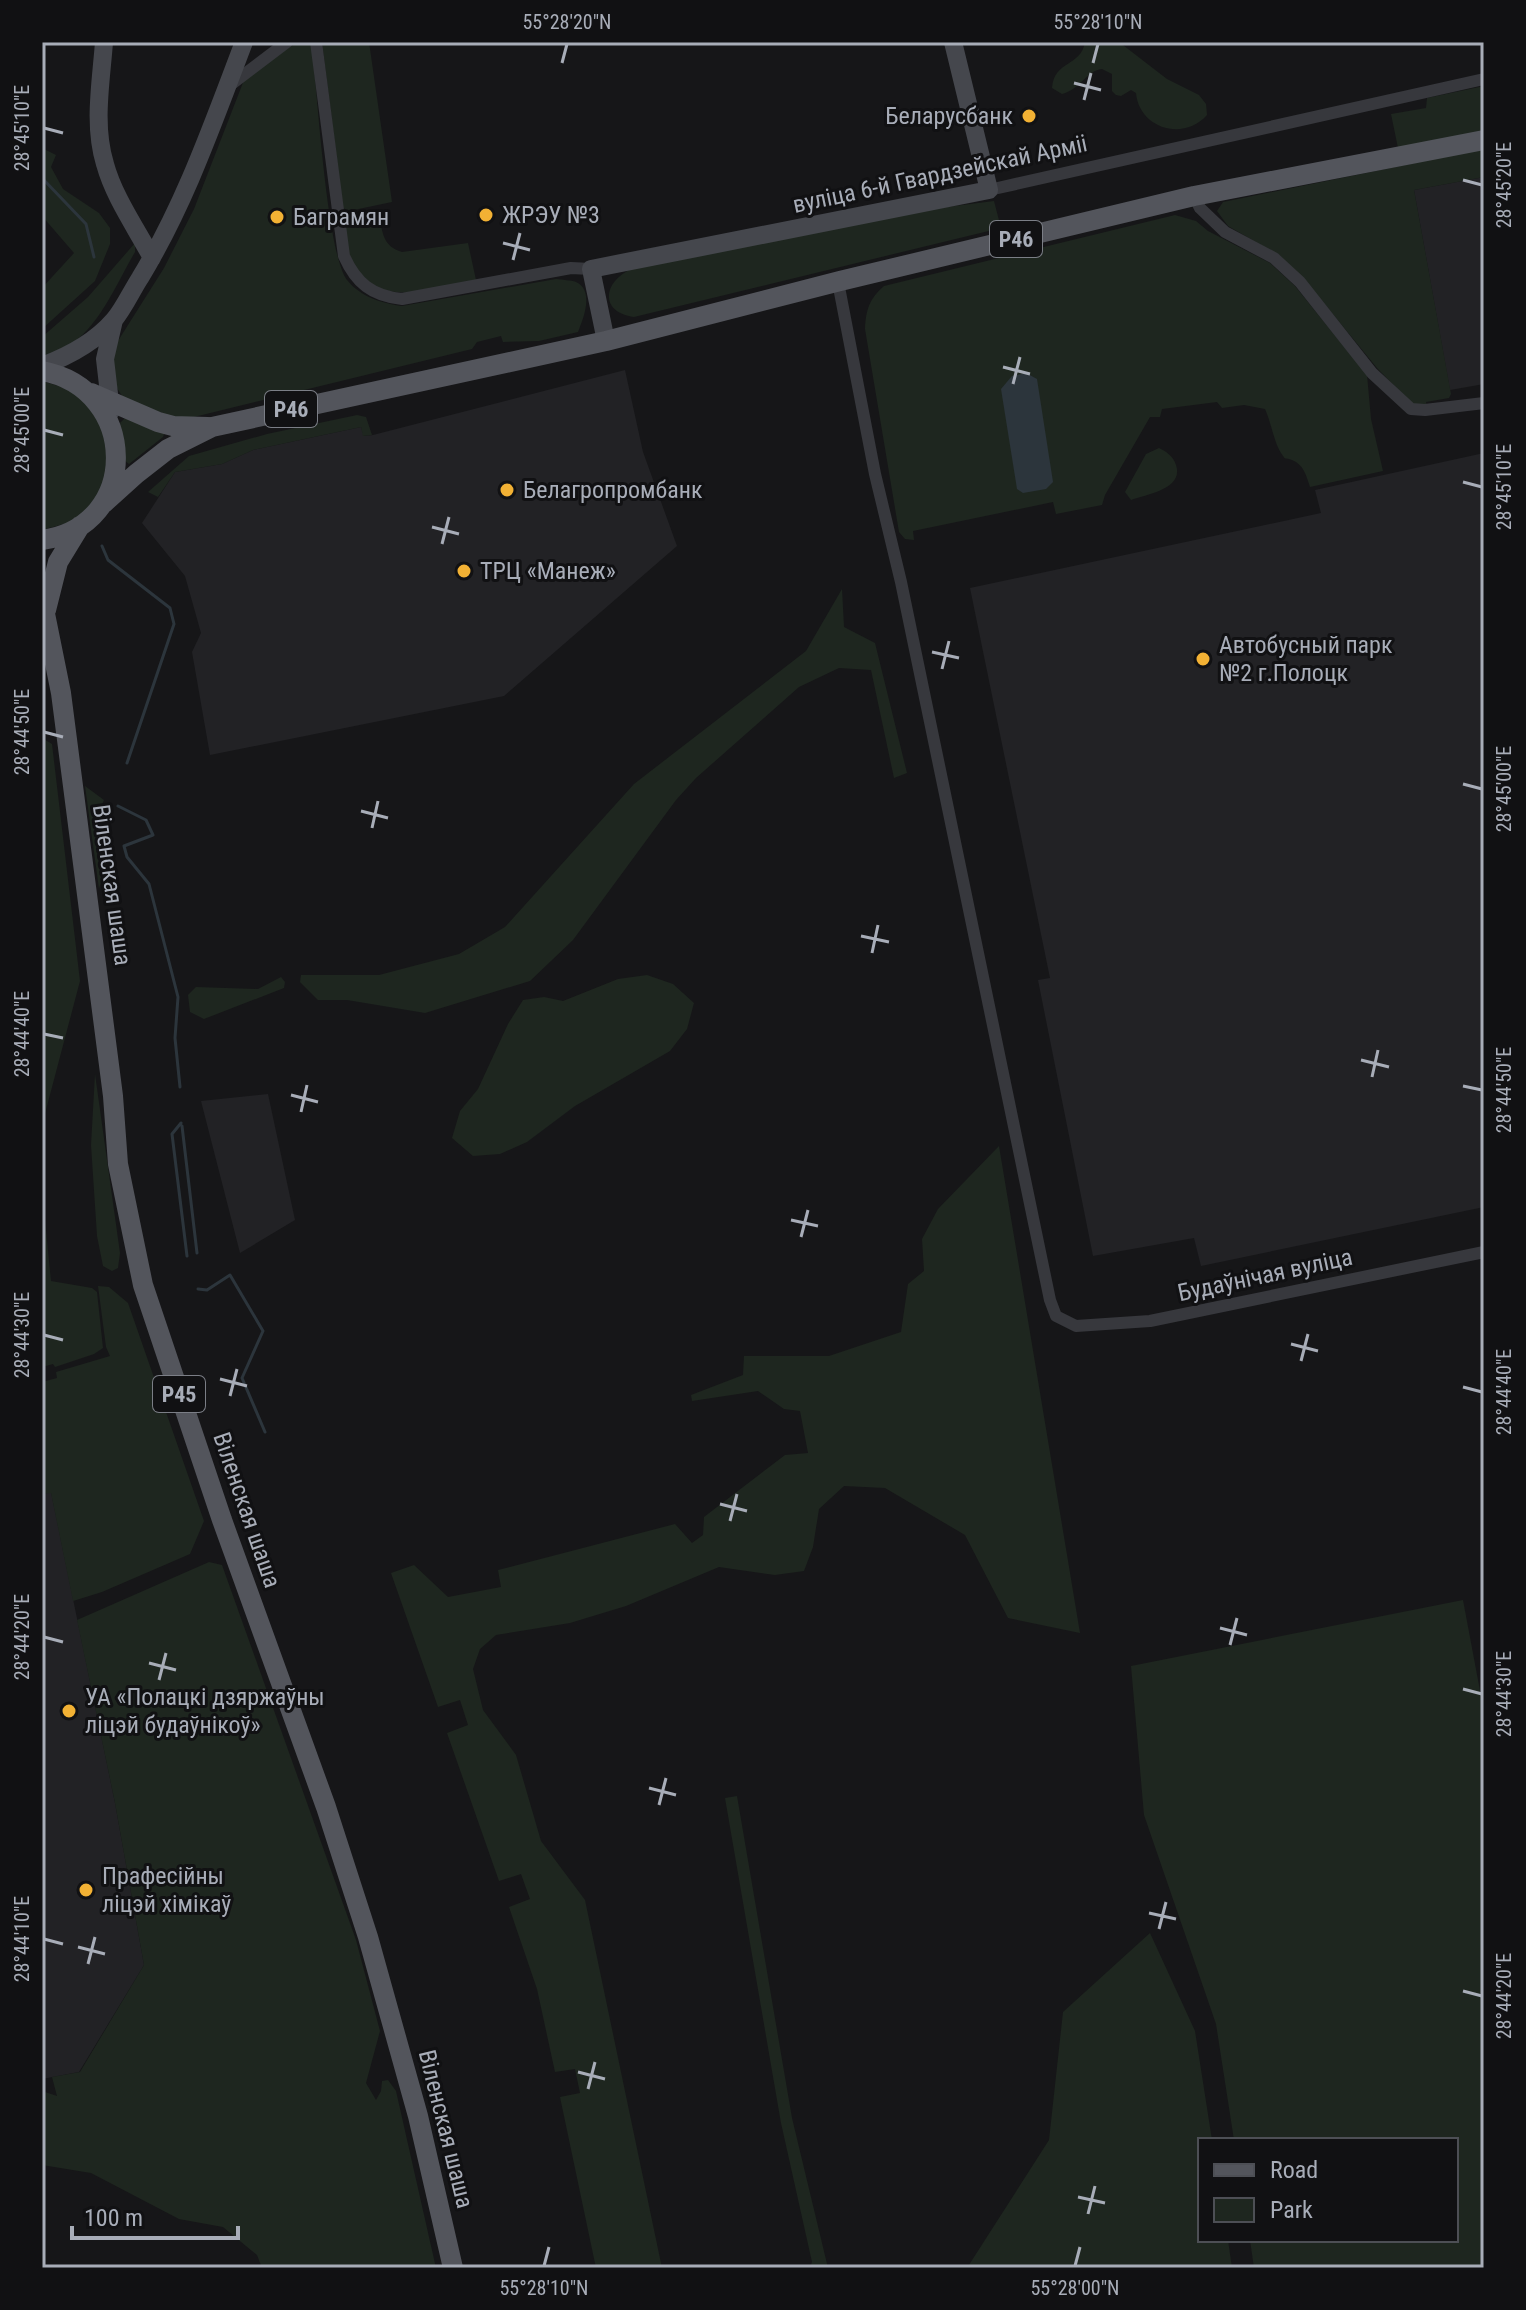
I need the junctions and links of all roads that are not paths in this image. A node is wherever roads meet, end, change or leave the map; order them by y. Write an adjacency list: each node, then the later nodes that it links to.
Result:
1 (104, 42): 11 (street)
2 (244, 42): 7 (street)
3 (287, 42): 7 (street)
4 (316, 42): 12 (street, вуліца 6-й Гвардзейскай Арміі)
5 (953, 42): 9 (street)
6 (1484, 79): 9 (street, вуліца 6-й Гвардзейскай Арміі)
7 (226, 88): 11 (street)
8 (1484, 140): 10 (main road, Р46)
9 (989, 190): 12 (street, вуліца 6-й Гвардзейскай Арміі)
10 (1194, 196): 13 (main road, Р46); 19 (street)
11 (152, 258): 14 (street)
12 (591, 269): 15 (street)
13 (838, 282): 15 (main road, Р46); 26 (street, Будаўнічая вуліца)
14 (114, 320): 16 (street); 18 (street)
15 (606, 341): 21 (main road, Р46)
16 (42, 369): 17 (main road, Р46)
17 (88, 392): 18 (main road, Р46); 20 (main road, Р46)
18 (110, 402): 20 (street); 21 (main road, Р46)
19 (1484, 403)
20 (112, 427): 22 (main road, Р46)
21 (212, 427): 22 (main road, Р46)
22 (104, 503): 23 (main road, Р46)
23 (82, 524): 24 (main road, Р46); 25 (main road, Р45)
24 (42, 540)
25 (44, 605): 27 (main road, Віленская шаша / Р45)
26 (1484, 1252)
27 (453, 2268)

